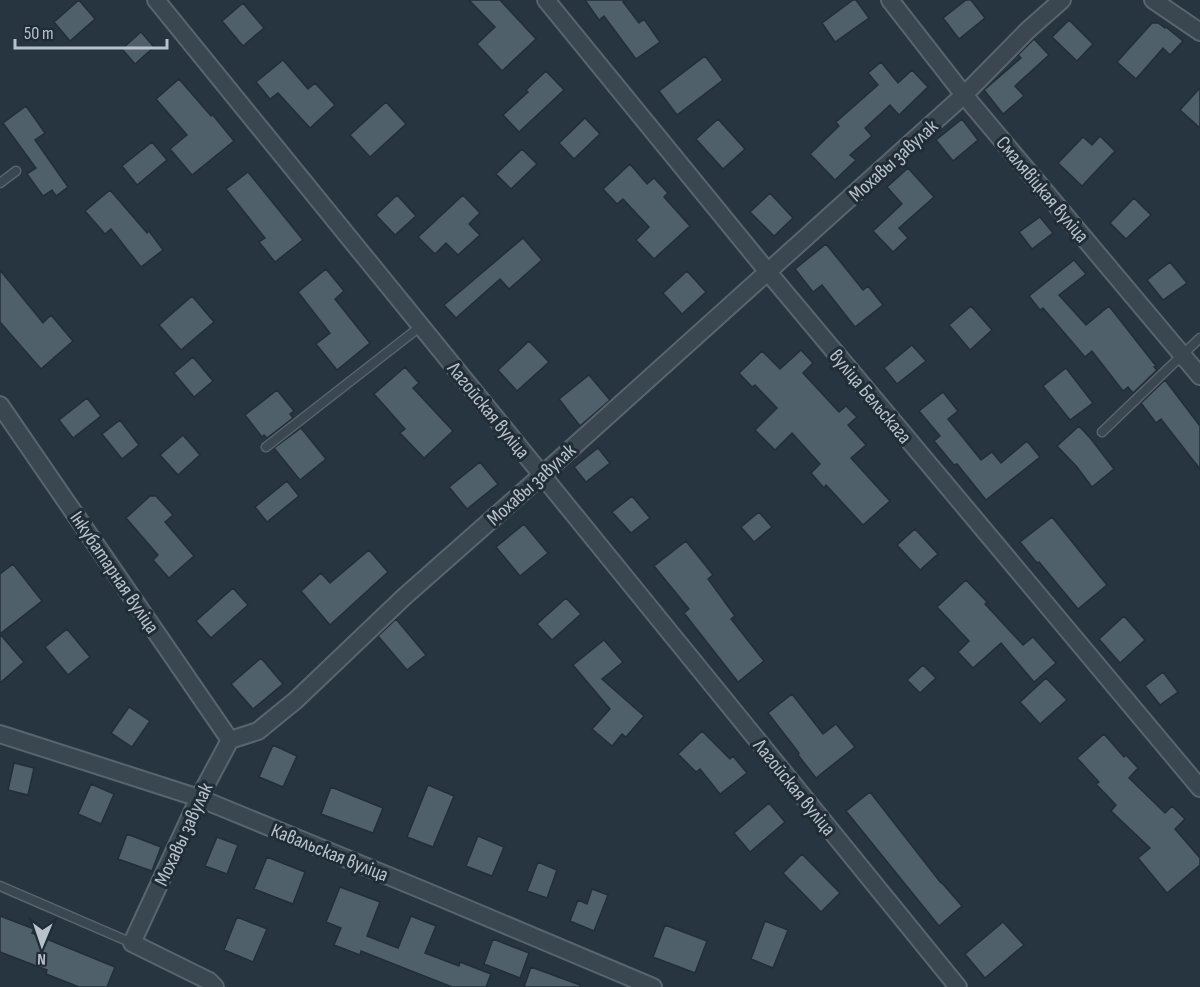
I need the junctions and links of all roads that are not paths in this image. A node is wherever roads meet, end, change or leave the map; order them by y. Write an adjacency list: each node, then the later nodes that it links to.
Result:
1 (156, 0): 11 (street, Лагойская вуліца)
2 (546, 0): 10 (street, вуліца Бельскага)
3 (890, 0): 7 (street, Смалявіцкая вуліца)
4 (1062, 0): 7 (street, Мохавы завулак)
5 (1153, 0): 6 (street)
6 (1200, 32)
7 (964, 95): 10 (street, Мохавы завулак); 13 (street, Смалявіцкая вуліца)
8 (16, 171): 9 (lane)
9 (0, 183)
10 (768, 272): 18 (street, Мохавы завулак); 21 (street, вуліца Бельскага)
11 (421, 326): 17 (lane); 18 (street, Лагойская вуліца)
12 (1200, 338): 13 (lane)
13 (1182, 354): 14 (street, Смалявіцкая вуліца); 16 (lane)
14 (1200, 376)
15 (0, 405): 20 (street, Інкубатарная вуліца)
16 (1102, 432)
17 (266, 447)
18 (542, 475): 20 (street, Мохавы завулак); 27 (street, Лагойская вуліца)
19 (0, 734): 22 (street, Кавальская вуліца)
20 (230, 740): 22 (street, Мохавы завулак)
21 (1200, 788)
22 (199, 798): 24 (street, Мохавы завулак); 26 (street, Кавальская вуліца)
23 (0, 886): 24 (lane)
24 (132, 943): 25 (street)
25 (215, 987)
26 (653, 987)
27 (958, 987)

